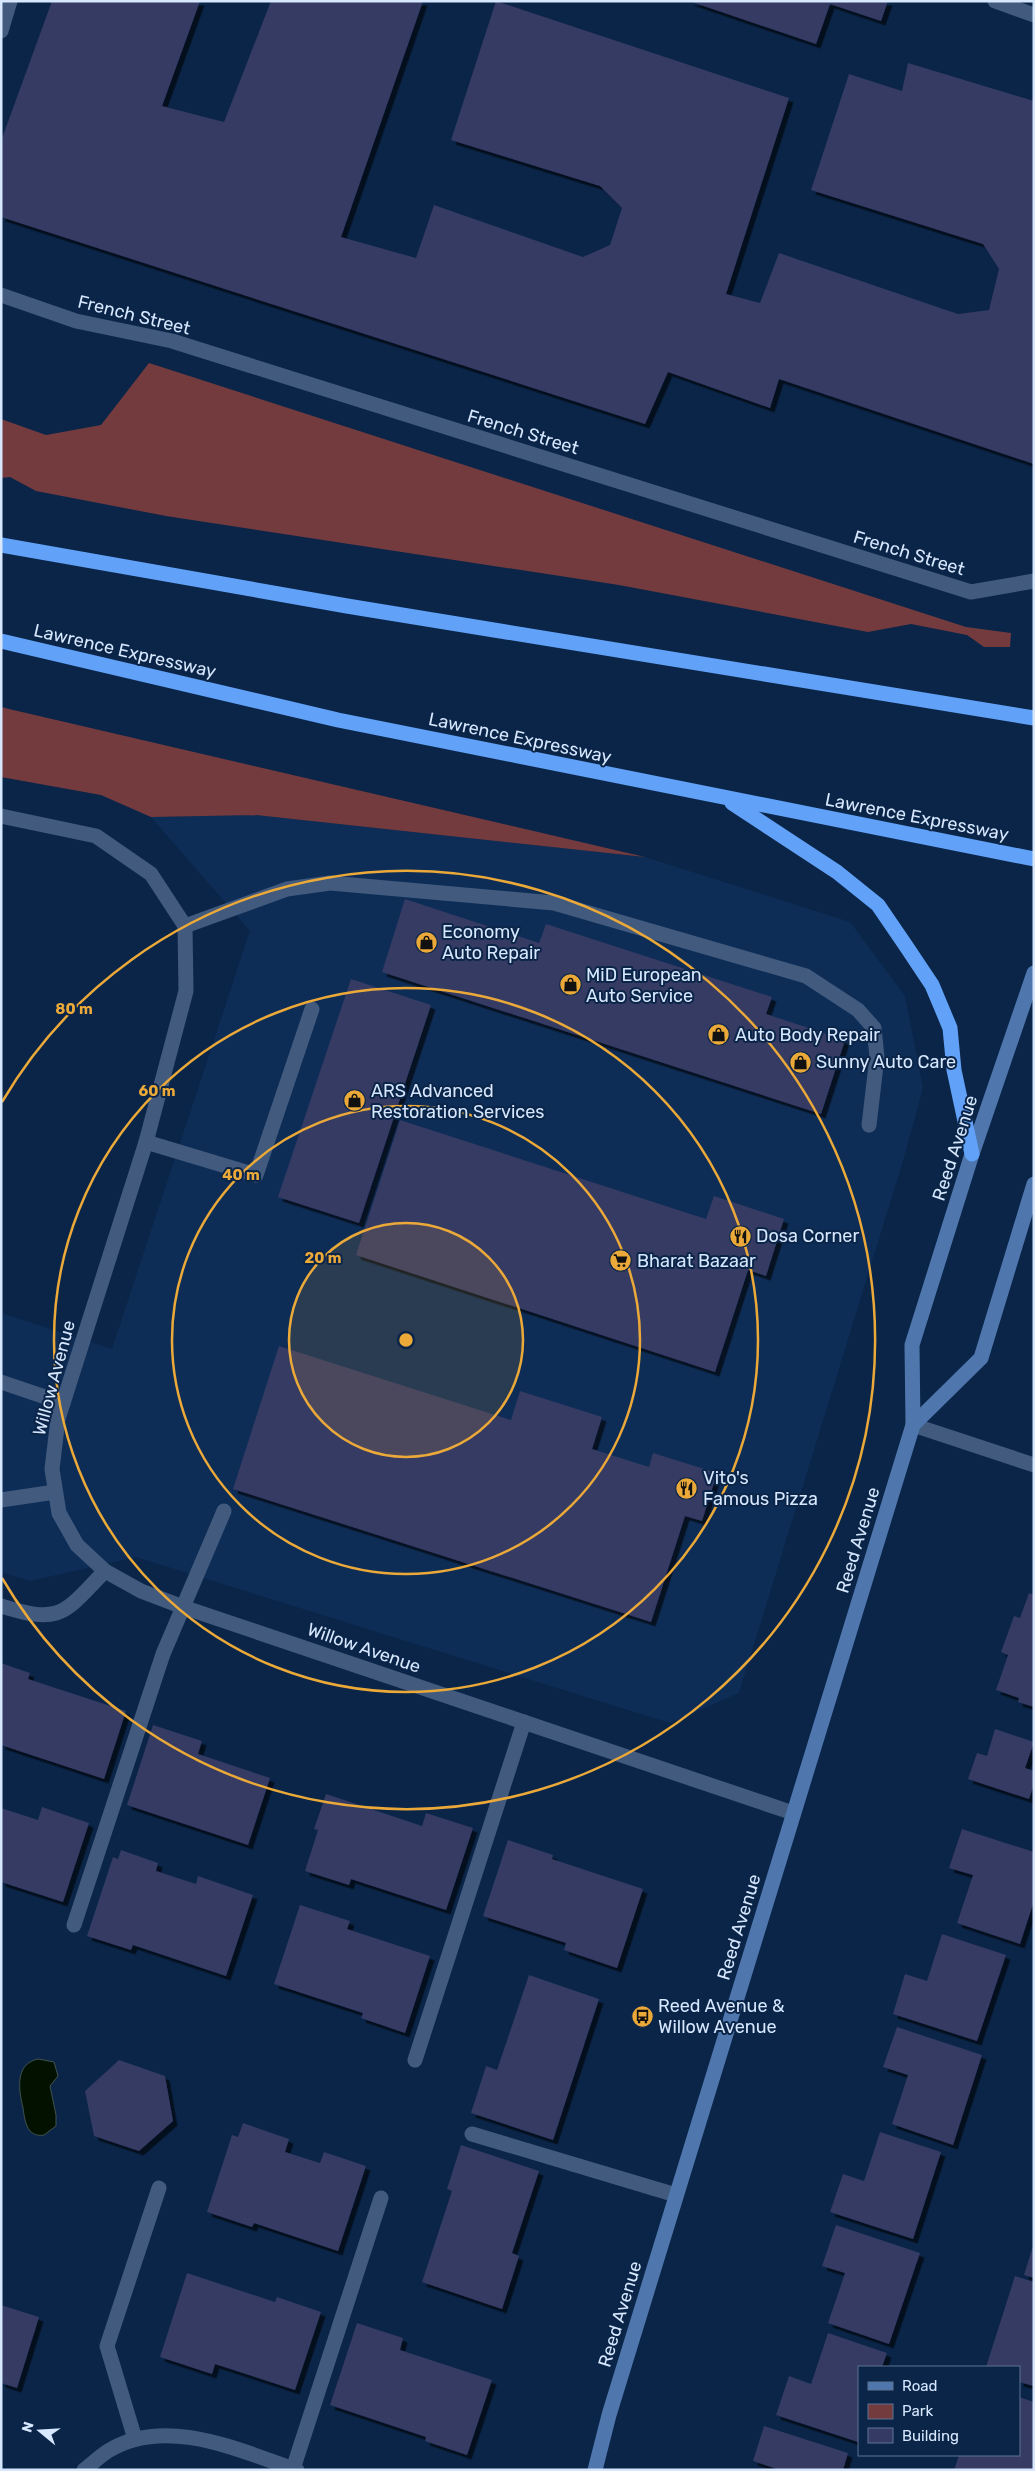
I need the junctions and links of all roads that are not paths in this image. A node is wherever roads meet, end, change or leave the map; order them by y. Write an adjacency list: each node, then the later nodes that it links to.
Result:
1 (10, 1): 4 (street)
2 (995, 1): 3 (street)
3 (1034, 15)
4 (1, 31)
5 (1, 295): 7 (street, French Street)
6 (1, 544): 9 (highway)
7 (1034, 581)
8 (1, 641): 10 (highway, Lawrence Expressway)
9 (1034, 718)
10 (727, 799): 12 (highway, Lawrence Expressway); 18 (highway)
11 (1, 816): 13 (street)
12 (1034, 859)
13 (185, 926): 16 (street); 17 (street, Willow Avenue)
14 (1034, 973): 18 (main road, Reed Avenue)
15 (312, 1009): 17 (street)
16 (869, 1125)
17 (146, 1142): 21 (street, Willow Avenue)
18 (972, 1154): 22 (main road, Reed Avenue)
19 (1034, 1184): 22 (main road, Reed Avenue)
20 (1, 1382): 21 (street)
21 (63, 1403): 24 (street, Willow Avenue)
22 (913, 1425): 23 (street); 31 (main road, Reed Avenue)
23 (1034, 1465)
24 (55, 1492): 25 (street); 27 (street, Willow Avenue)
25 (1, 1500)
26 (224, 1511): 29 (street)
27 (105, 1571): 28 (street); 29 (street, Willow Avenue)
28 (1, 1606)
29 (183, 1607): 30 (street, Willow Avenue); 32 (street)
30 (524, 1722): 31 (street, Willow Avenue); 33 (street)
31 (793, 1812): 36 (main road, Reed Avenue)
32 (74, 1925)
33 (415, 2060)
34 (472, 2134): 36 (street)
35 (159, 2188): 38 (street)
36 (676, 2195): 41 (main road, Reed Avenue)
37 (381, 2198): 39 (street)
38 (135, 2439): 39 (street); 40 (street)
39 (295, 2469)
40 (84, 2470)
41 (595, 2470)

